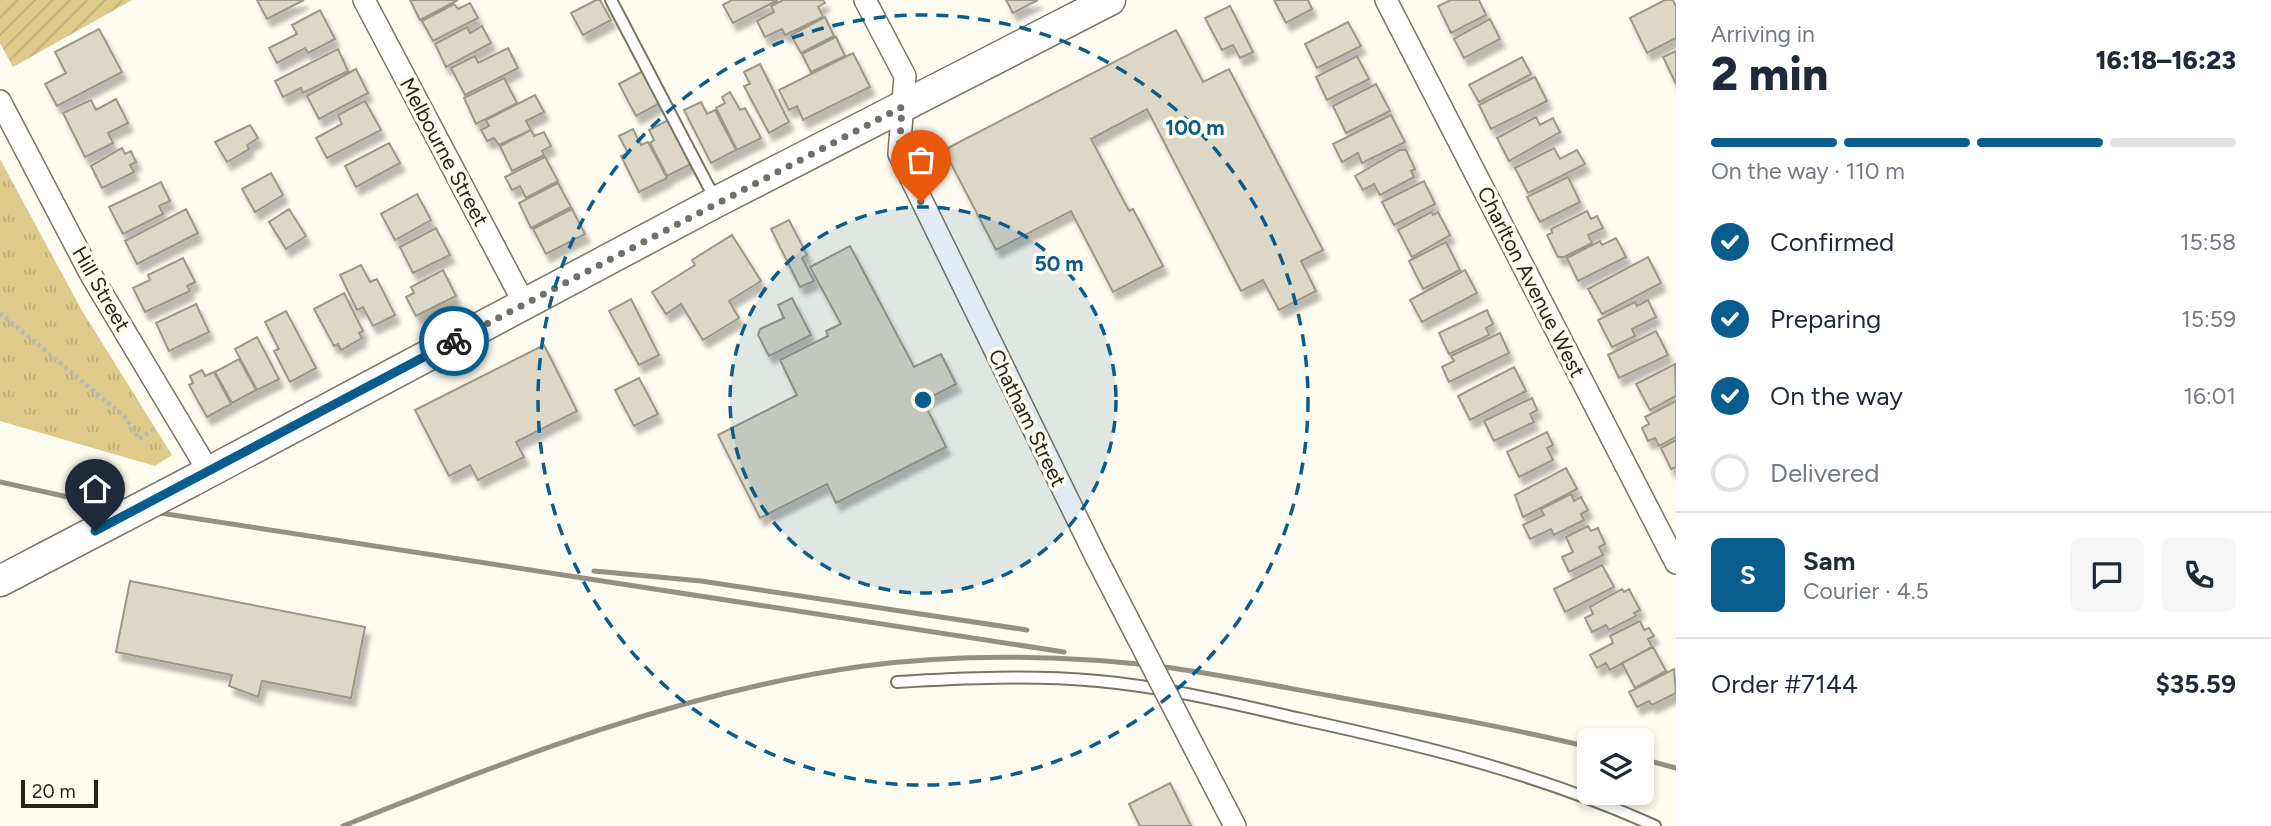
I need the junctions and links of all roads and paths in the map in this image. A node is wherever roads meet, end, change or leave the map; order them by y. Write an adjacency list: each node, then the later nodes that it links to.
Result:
1 (364, 0): 9 (street, Melbourne Street)
2 (611, 0): 8 (lane)
3 (865, 0): 7 (street, Chatham Street)
4 (1387, 0): 13 (street, Charlton Avenue West)
5 (1101, 2): 7 (main road)
6 (0, 101): 11 (street, Hill Street)
7 (902, 107): 8 (main road); 16 (street, Chatham Street, bridge)
8 (716, 202): 9 (main road)
9 (524, 303): 12 (main road)
10 (0, 313): 11 (path)
11 (176, 416): 12 (street, Hill Street)
12 (201, 476): 14 (main road, bridge)
13 (1676, 563)
14 (0, 581)
15 (897, 682): 17 (lane)
16 (1235, 826)
17 (1656, 826)

